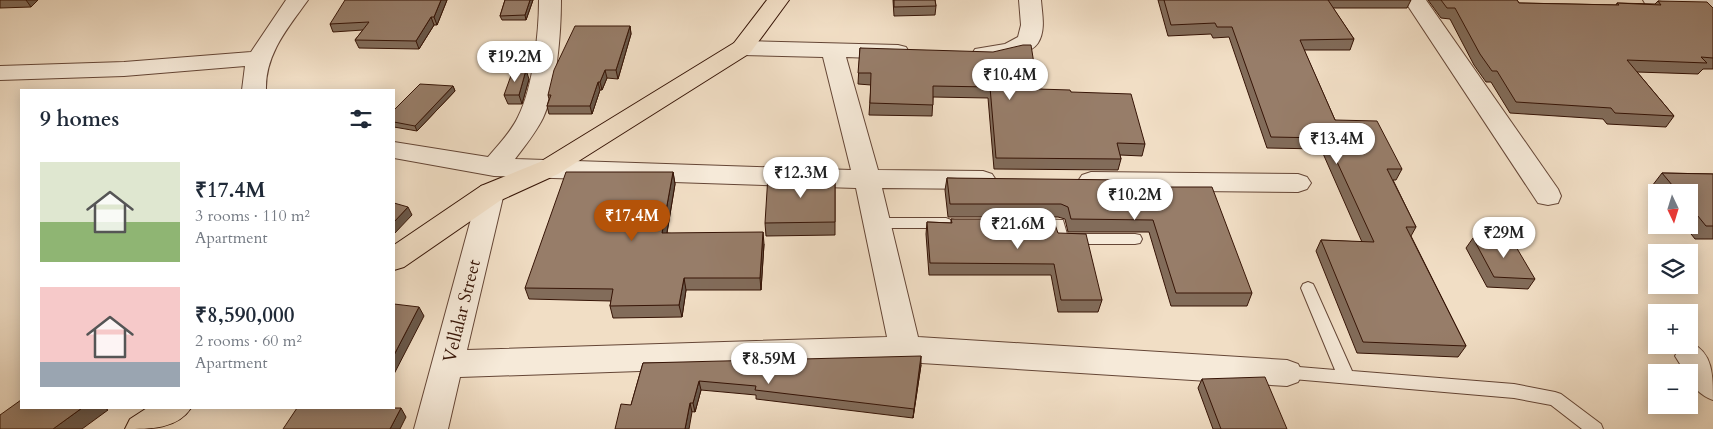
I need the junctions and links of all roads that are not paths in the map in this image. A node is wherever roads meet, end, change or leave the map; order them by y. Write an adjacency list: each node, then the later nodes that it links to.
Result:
1 (296, 0): 12 (street)
2 (550, 0): 18 (street)
3 (778, 0): 8 (main road)
4 (1030, 0): 11 (street)
5 (1415, 0): 22 (street)
6 (1654, 0): 7 (street)
7 (1713, 4)
8 (742, 48): 9 (street); 16 (main road)
9 (833, 51): 10 (street); 17 (street)
10 (922, 53)
11 (962, 54)
12 (257, 58): 13 (street); 14 (street)
13 (0, 73)
14 (254, 89)
15 (395, 150): 18 (street)
16 (549, 168): 17 (street); 18 (street)
17 (867, 179): 19 (street); 23 (street)
18 (493, 180): 27 (main road); 31 (street, Vellalar Street)
19 (1007, 180)
20 (1066, 180): 21 (street)
21 (1298, 183)
22 (1548, 196)
23 (877, 223): 24 (lane); 29 (street)
24 (961, 223)
25 (1024, 224): 26 (lane)
26 (1135, 239)
27 (395, 258)
28 (1308, 288): 33 (lane)
29 (905, 349): 31 (street); 32 (street)
30 (1691, 356): 34 (street)
31 (449, 364): 37 (street, Vellalar Street)
32 (1287, 373): 33 (lane)
33 (1346, 378): 38 (lane)
34 (1713, 386)
35 (172, 409): 36 (main road)
36 (142, 429)
37 (431, 429)
38 (1595, 429)

